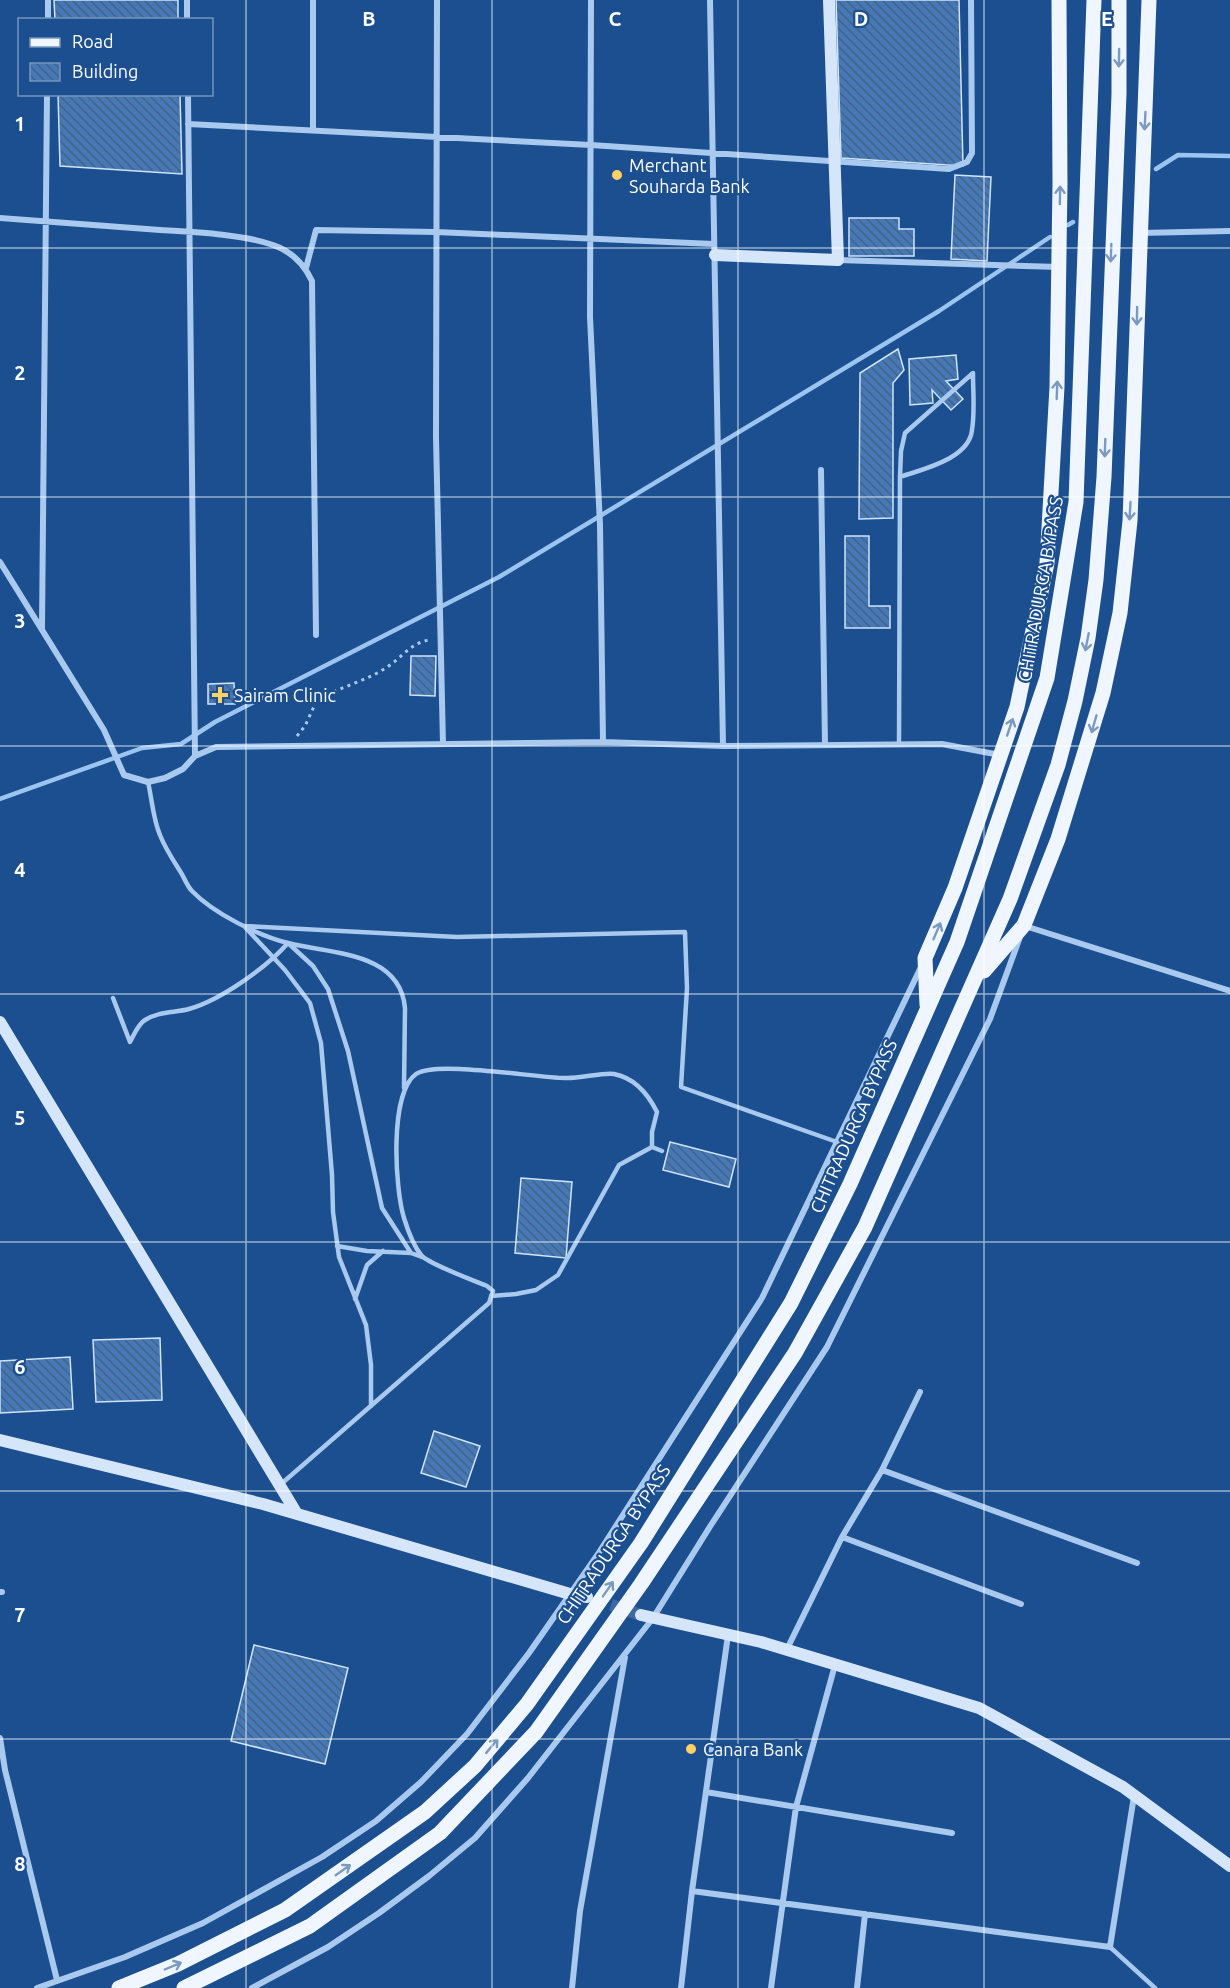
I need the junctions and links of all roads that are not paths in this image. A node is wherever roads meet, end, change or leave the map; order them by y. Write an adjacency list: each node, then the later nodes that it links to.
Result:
1 (48, 0): 13 (street)
2 (187, 0): 14 (street)
3 (313, 0): 18 (street)
4 (437, 0): 19 (street)
5 (591, 0): 20 (street)
6 (710, 0): 21 (street)
7 (830, 0): 22 (main road)
8 (971, 0): 22 (street)
9 (1059, 0): 32 (main road, one-way to 9)
10 (1094, 0): 55 (main road, CHITRADURGA BYPASS)
11 (1119, 0): 52 (main road, one-way to 52)
12 (1149, 0): 28 (main road, one-way to 28)
13 (48, 18)
14 (188, 18)
15 (47, 96): 24 (street)
16 (188, 96): 17 (street)
17 (189, 124): 18 (street); 26 (street)
18 (313, 130): 19 (street)
19 (437, 137): 20 (street); 27 (street)
20 (591, 145): 21 (street); 29 (street)
21 (712, 153): 22 (street); 30 (street)
22 (833, 161): 31 (main road)
23 (0, 218): 24 (street)
24 (46, 221): 26 (street); 37 (street)
25 (1230, 231): 28 (street)
26 (190, 232): 33 (street); 45 (street)
27 (436, 232): 29 (street); 33 (street); 40 (street)
28 (1140, 232): 47 (main road, one-way to 47)
29 (591, 238): 30 (street); 39 (street)
30 (715, 250): 31 (main road); 43 (street)
31 (838, 260): 32 (street)
32 (1059, 267): 44 (main road, one-way to 32)
33 (306, 268): 38 (street)
34 (820, 470): 42 (street)
35 (900, 477): 35 (lane); 41 (lane)
36 (0, 562): 37 (street)
37 (42, 630): 46 (street)
38 (316, 634)
39 (603, 742): 40 (street); 43 (street)
40 (443, 744): 45 (street)
41 (899, 744): 42 (street); 44 (street)
42 (825, 745): 43 (street)
43 (723, 746)
44 (1000, 755): 50 (main road, one-way to 44)
45 (195, 756): 46 (street)
46 (148, 782): 48 (lane)
47 (1024, 925): 52 (main road); 53 (street); 78 (street)
48 (244, 926): 49 (lane); 51 (lane); 58 (lane)
49 (288, 943): 51 (lane); 57 (lane); 63 (lane)
50 (925, 958): 55 (main road); 58 (street)
51 (275, 959): 54 (lane); 61 (lane)
52 (974, 982): 96 (main road)
53 (1230, 991)
54 (114, 998)
55 (927, 1008): 95 (main road, CHITRADURGA BYPASS, one-way to 55)
56 (0, 1022): 71 (main road)
57 (404, 1094): 59 (lane); 64 (lane)
58 (837, 1142): 75 (street)
59 (652, 1147): 60 (lane); 65 (lane)
60 (662, 1151)
61 (337, 1246): 62 (lane); 66 (lane)
62 (382, 1251): 63 (lane); 66 (lane)
63 (411, 1253): 64 (lane)
64 (422, 1257): 65 (lane)
65 (491, 1296): 68 (lane)
66 (355, 1299): 68 (lane)
67 (920, 1392): 70 (street)
68 (371, 1406): 71 (lane)
69 (0, 1440): 72 (main road)
70 (882, 1470): 73 (street); 74 (street)
71 (280, 1485): 72 (main road)
72 (297, 1514): 75 (main road)
73 (842, 1537): 77 (street); 80 (street)
74 (1137, 1563)
75 (570, 1594): 76 (main road); 93 (street)
76 (587, 1597)
77 (1021, 1604)
78 (647, 1617): 79 (main road); 81 (street)
79 (728, 1635): 80 (main road); 84 (street)
80 (787, 1650): 82 (main road)
81 (626, 1655): 97 (street); 98 (street)
82 (835, 1665): 85 (main road); 86 (street)
83 (0, 1738): 93 (street)
84 (706, 1792): 86 (street); 89 (street)
85 (1134, 1796): 88 (main road); 92 (street)
86 (796, 1807): 87 (street); 90 (street)
87 (951, 1833)
88 (1230, 1866)
89 (692, 1891): 90 (street); 99 (street)
90 (782, 1904): 91 (street); 100 (street)
91 (865, 1914): 92 (street); 101 (street)
92 (1110, 1947): 102 (lane)
93 (57, 1980): 94 (street)
94 (37, 1988)
95 (119, 1988)
96 (184, 1988)
97 (252, 1988)
98 (572, 1988)
99 (681, 1988)
100 (771, 1988)
101 (857, 1988)
102 (1155, 1988)

